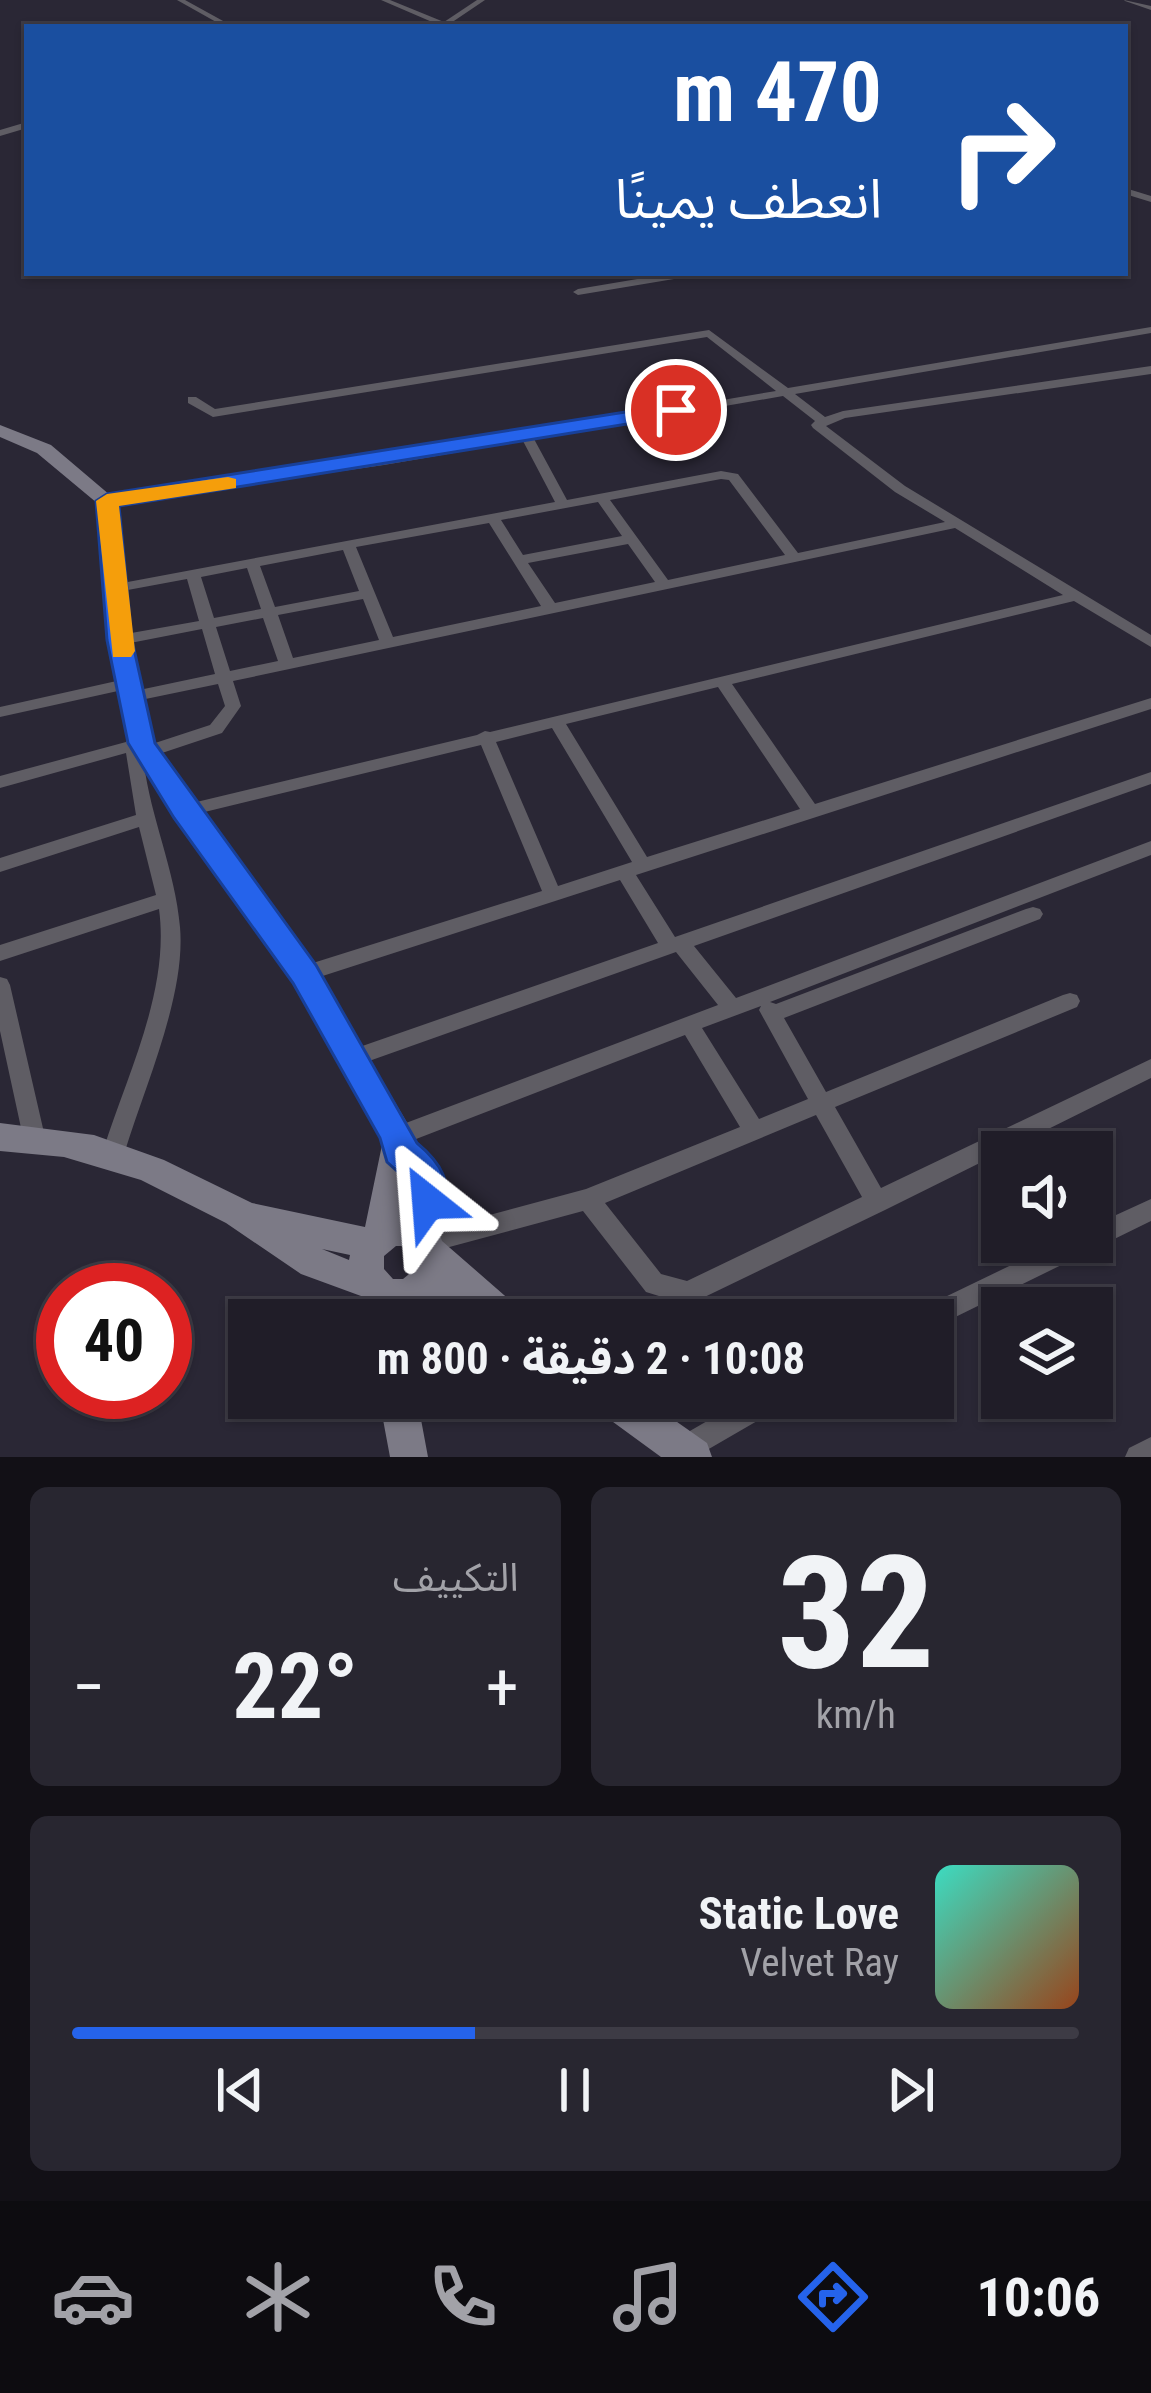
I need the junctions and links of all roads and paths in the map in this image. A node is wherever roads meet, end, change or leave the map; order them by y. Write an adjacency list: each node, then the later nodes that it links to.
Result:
1 (180, 0): 6 (street)
2 (384, 0): 7 (street)
3 (482, 0): 8 (street)
4 (1127, 0): 5 (street)
5 (1151, 8)
6 (224, 24)
7 (440, 24)
8 (448, 24)
9 (1128, 194): 10 (street)
10 (1151, 199)
11 (674, 276): 12 (street)
12 (578, 292)
13 (1151, 330): 15 (street)
14 (1151, 370): 17 (street)
15 (784, 390): 16 (street); 17 (street); 19 (street)
16 (192, 400)
17 (821, 420): 24 (street)
18 (0, 430): 21 (street)
19 (526, 436): 21 (street); 22 (street)
20 (600, 496): 22 (street); 25 (street); 27 (street)
21 (107, 501): 32 (street)
22 (562, 504): 23 (street)
23 (492, 517): 26 (street); 28 (street)
24 (955, 524): 27 (street); 34 (street)
25 (631, 539): 28 (street); 31 (street)
26 (348, 544): 29 (street); 33 (street)
27 (794, 557): 31 (street)
28 (519, 560): 35 (street)
29 (252, 563): 30 (street); 36 (street)
30 (193, 574): 32 (street); 37 (street)
31 (664, 584): 35 (street)
32 (117, 588): 38 (street)
33 (367, 594): 36 (street); 39 (street)
34 (1072, 597): 40 (street); 43 (street)
35 (550, 608): 39 (street)
36 (270, 612): 37 (street); 41 (street)
37 (206, 624): 38 (street); 42 (street)
38 (120, 640): 44 (street)
39 (387, 642): 41 (street)
40 (1151, 642)
41 (287, 664): 42 (street)
42 (221, 678): 44 (street); 49 (street)
43 (722, 681): 47 (street); 53 (street)
44 (130, 690): 46 (street); 49 (street)
45 (1151, 703): 53 (street)
46 (0, 712)
47 (555, 720): 48 (street); 57 (street)
48 (485, 736): 52 (street); 58 (street)
49 (140, 742): 51 (street); 52 (street); 54 (street)
50 (1151, 778): 61 (street)
51 (0, 782)
52 (184, 811): 63 (street)
53 (810, 811): 57 (street)
54 (147, 818): 56 (street); 59 (street)
55 (1151, 848): 66 (street)
56 (0, 865)
57 (633, 867): 58 (street); 61 (street)
58 (551, 893): 63 (street)
59 (166, 899): 62 (street); 76 (street)
60 (1034, 914): 66 (street)
61 (675, 945): 67 (street); 69 (street)
62 (0, 953)
63 (304, 974): 69 (street)
64 (0, 986): 74 (street)
65 (1070, 1001): 71 (street)
66 (766, 1004): 67 (street); 71 (street)
67 (731, 1007): 68 (street)
68 (689, 1024): 72 (street); 75 (street)
69 (355, 1057): 75 (street)
70 (1151, 1068): 78 (street)
71 (824, 1103): 72 (street); 78 (street)
72 (754, 1131): 77 (street)
73 (0, 1137): 74 (street)
74 (34, 1137): 76 (street)
75 (399, 1143): 82 (street); 83 (street)
76 (113, 1151): 80 (street)
77 (588, 1199): 78 (street); 83 (street)
78 (877, 1203)
79 (1151, 1210): 81 (street)
80 (241, 1214): 82 (street); 85 (street)
81 (1113, 1228)
82 (377, 1241): 83 (street); 86 (street)
83 (427, 1244): 87 (street); 88 (street)
84 (1041, 1263): 89 (street)
85 (388, 1299)
86 (390, 1299)
87 (393, 1299)
88 (484, 1299)
89 (954, 1305)
90 (402, 1419): 95 (street)
91 (640, 1419): 94 (street)
92 (740, 1419): 94 (street)
93 (1151, 1450): 96 (street)
94 (688, 1453)
95 (409, 1457)
96 (1138, 1457)

